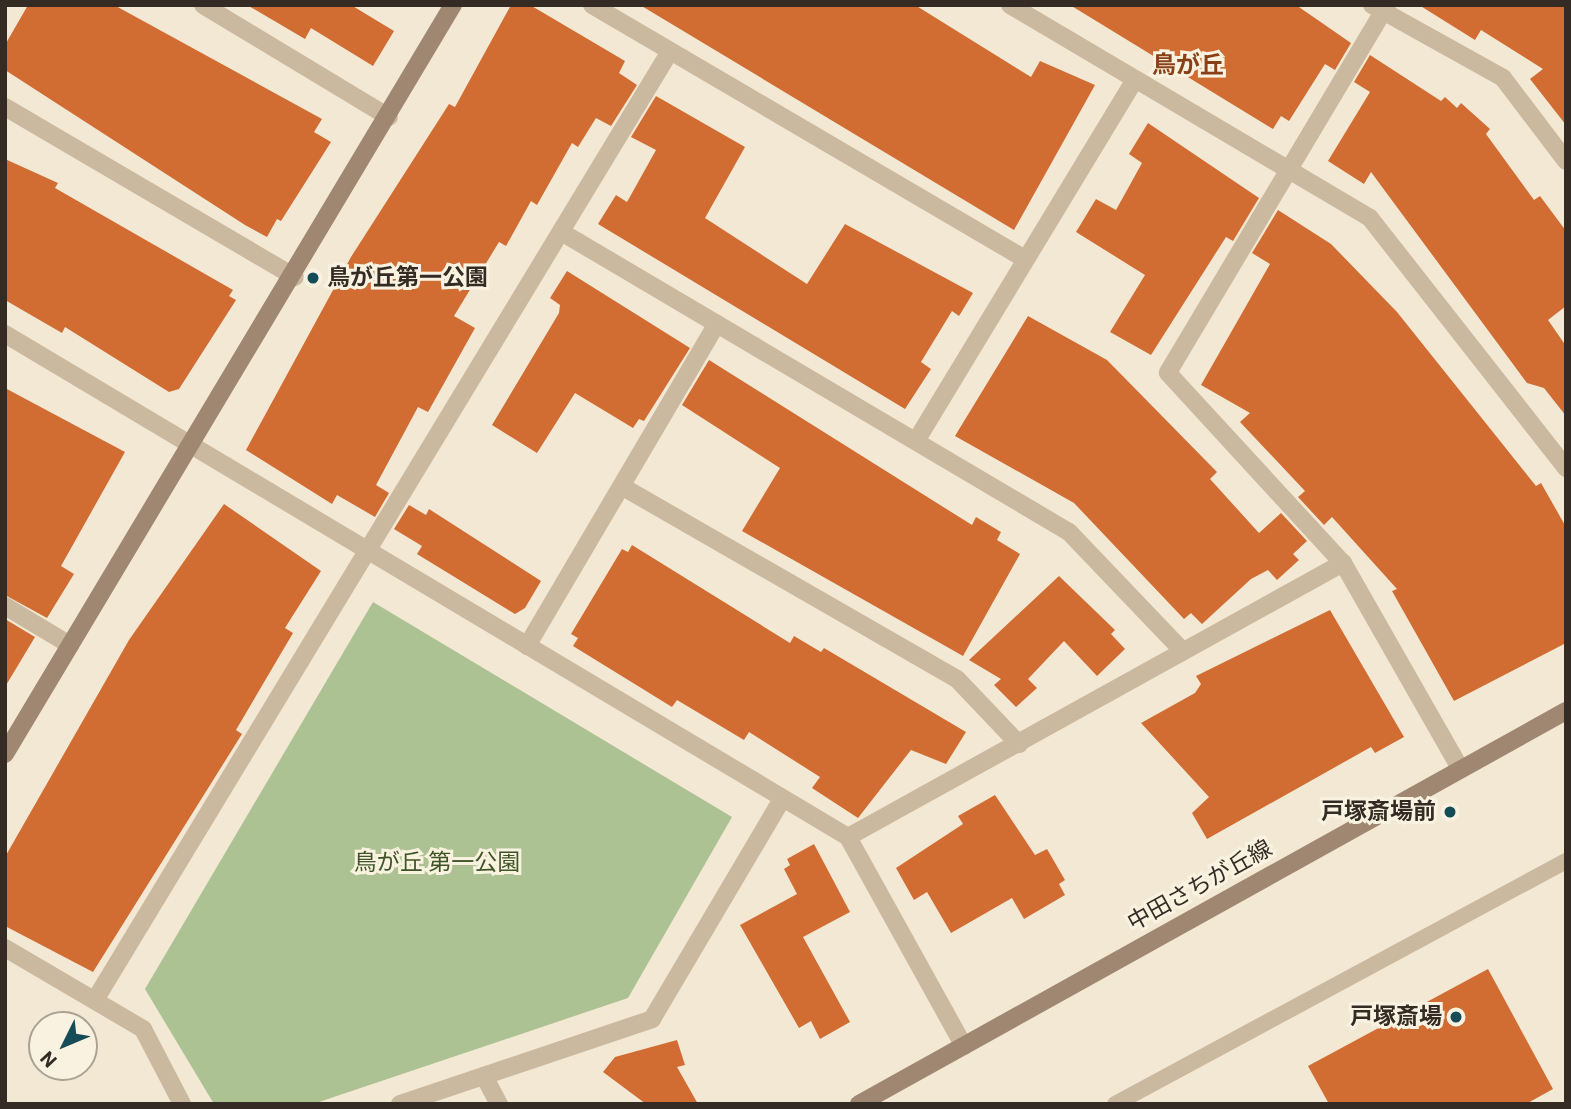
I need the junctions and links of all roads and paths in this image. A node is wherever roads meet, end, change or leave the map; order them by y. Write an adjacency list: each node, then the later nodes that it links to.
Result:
1 (203, 5): 9 (street)
2 (453, 5): 9 (street)
3 (592, 5): 6 (street)
4 (1010, 5): 7 (street)
5 (1381, 7): 10 (street); 11 (street)
6 (668, 53): 12 (street); 13 (street)
7 (1133, 82): 11 (street); 13 (street)
8 (5, 107): 14 (street)
9 (389, 117): 14 (street)
10 (1566, 161)
11 (1288, 173): 19 (street); 22 (street)
12 (563, 233): 15 (street); 21 (street)
13 (1021, 257): 17 (street)
14 (295, 277): 18 (street)
15 (717, 324): 17 (street); 20 (street)
16 (5, 334): 18 (street)
17 (916, 441): 26 (street)
18 (192, 448): 21 (street); 24 (street)
19 (1565, 466)
20 (624, 487): 25 (street); 28 (street)
21 (365, 548): 25 (street); 35 (street)
22 (1343, 563): 26 (street); 30 (street)
23 (5, 606): 24 (street)
24 (70, 645): 29 (street)
25 (527, 646): 31 (street)
26 (1181, 649): 28 (street)
27 (1566, 711): 30 (street, 中田さちが丘線)
28 (1019, 744): 32 (street)
29 (5, 754)
30 (1460, 768): 36 (street, 中田さちが丘線)
31 (782, 799): 32 (street); 37 (street)
32 (848, 837): 36 (street)
33 (1566, 861): 42 (lane)
34 (5, 948): 35 (street)
35 (95, 1000): 38 (street)
36 (964, 1046): 41 (street, 中田さちが丘線)
37 (484, 1076): 39 (street); 40 (street)
38 (182, 1104)
39 (400, 1104)
40 (499, 1104)
41 (859, 1104)
42 (1115, 1104)

